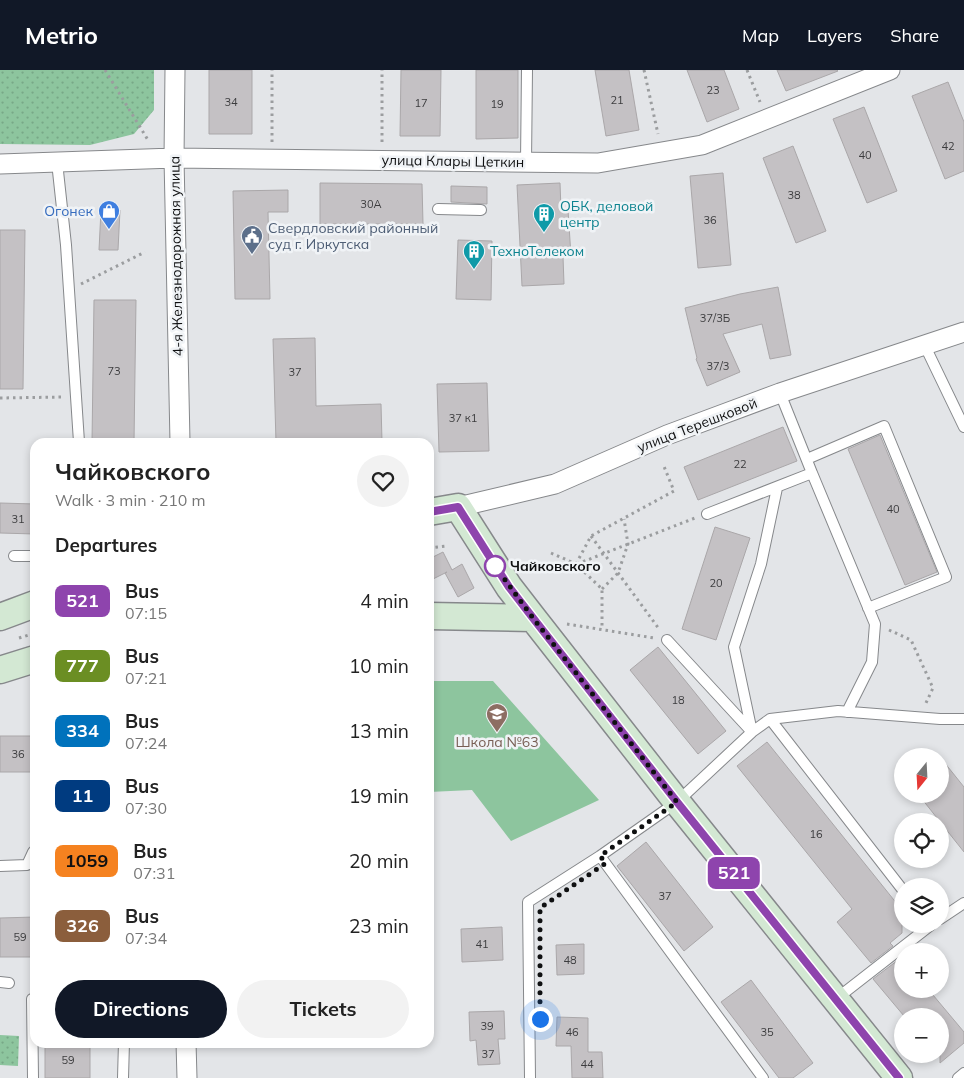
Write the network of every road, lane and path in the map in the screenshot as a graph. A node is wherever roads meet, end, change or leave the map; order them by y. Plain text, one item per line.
1 (106, 70) edge
2 (175, 70) edge
3 (272, 70) edge
4 (382, 70) edge
5 (527, 70) edge
6 (644, 70) edge
7 (747, 70) edge
8 (885, 71) edge
9 (760, 102) dead end
10 (149, 141) dead end
11 (272, 142) dead end
12 (382, 143) dead end
13 (661, 152) junction
14 (174, 158) junction
15 (57, 162) junction
16 (526, 162) junction
17 (0, 164) edge
18 (438, 209) dead end
19 (481, 210) dead end
20 (145, 252) dead end
21 (70, 290) junction
22 (964, 332) edge
23 (924, 344) junction
24 (780, 393) junction
25 (77, 397) junction
26 (0, 398) edge
27 (964, 427) edge
28 (79, 438) edge
29 (180, 438) edge
30 (807, 459) junction
31 (663, 464) dead end
32 (812, 473) junction
33 (777, 488) junction
34 (458, 507) junction
35 (434, 511) edge
36 (707, 514) joint
37 (624, 518) junction
38 (591, 536) junction
39 (628, 544) junction
40 (447, 546) dead end
41 (434, 547) edge
42 (551, 553) dead end
43 (604, 553) junction
44 (14, 556) dead end
45 (30, 556) edge
46 (576, 564) junction
47 (618, 573) junction
48 (602, 589) junction
49 (30, 606) edge
50 (868, 608) junction
51 (434, 616) edge
52 (0, 617) edge
53 (533, 618) junction
54 (875, 624) junction
55 (602, 629) junction
56 (667, 640) junction
57 (30, 661) edge
58 (0, 670) edge
59 (847, 712) junction
60 (770, 718) junction
61 (920, 718) junction
62 (964, 719) edge
63 (752, 732) junction
64 (677, 802) junction
65 (600, 856) junction
66 (30, 858) edge
67 (0, 866) edge
68 (894, 879) edge
69 (964, 903) edge
70 (949, 913) edge
71 (920, 933) edge
72 (836, 1000) junction
73 (33, 1048) edge
74 (124, 1048) edge
75 (186, 1048) edge
76 (964, 1073) edge
77 (33, 1078) edge
78 (123, 1078) edge
79 (187, 1078) edge
80 (530, 1078) edge
81 (763, 1078) edge
82 (899, 1078) edge
83 (958, 1078) edge

1 - 10 path
2 - 14 street, 4-я Железнодорожная улица
3 - 11 path
4 - 12 path
5 - 16 lane
6 - 13 path
7 - 9 path
8 - 13 street, улица Клары Цеткин
13 - 16 street, улица Клары Цеткин
14 - 15 street, улица Клары Цеткин
14 - 16 street, улица Клары Цеткин
14 - 29 street, 4-я Железнодорожная улица
15 - 17 street, улица Клары Цеткин
15 - 21 lane
18 - 19 lane
20 - 21 path
21 - 25 lane
22 - 23 street, улица Терешковой
23 - 24 street, улица Терешковой
23 - 27 lane
24 - 30 lane
24 - 34 street, улица Терешковой
25 - 26 path
25 - 28 lane
30 - 32 lane
30 - 50 lane
31 - 37 path
32 - 33 lane
32 - 50 lane
33 - 36 lane
33 - 63 lane
34 - 35 street, улица Терешковой
34 - 53 street
36 - 39 path
37 - 38 path
37 - 39 path
38 - 43 path
38 - 46 path
39 - 43 path
39 - 47 path
40 - 41 path
42 - 46 path
43 - 46 path
43 - 47 path
44 - 45 lane
46 - 48 path
47 - 48 path
47 - 56 path
48 - 55 path
49 - 52 street
50 - 54 lane
51 - 53 street
53 - 55 path
53 - 64 street
54 - 59 lane
54 - 61 path
55 - 56 path
56 - 63 lane
57 - 58 street
59 - 60 lane
59 - 61 lane
60 - 63 lane
60 - 68 lane
61 - 62 lane
63 - 64 lane
64 - 65 lane
64 - 72 street
65 - 80 lane
65 - 81 lane
66 - 67 lane
69 - 70 lane
71 - 72 lane
72 - 82 street
73 - 77 lane
74 - 78 lane
75 - 79 street
76 - 83 lane

